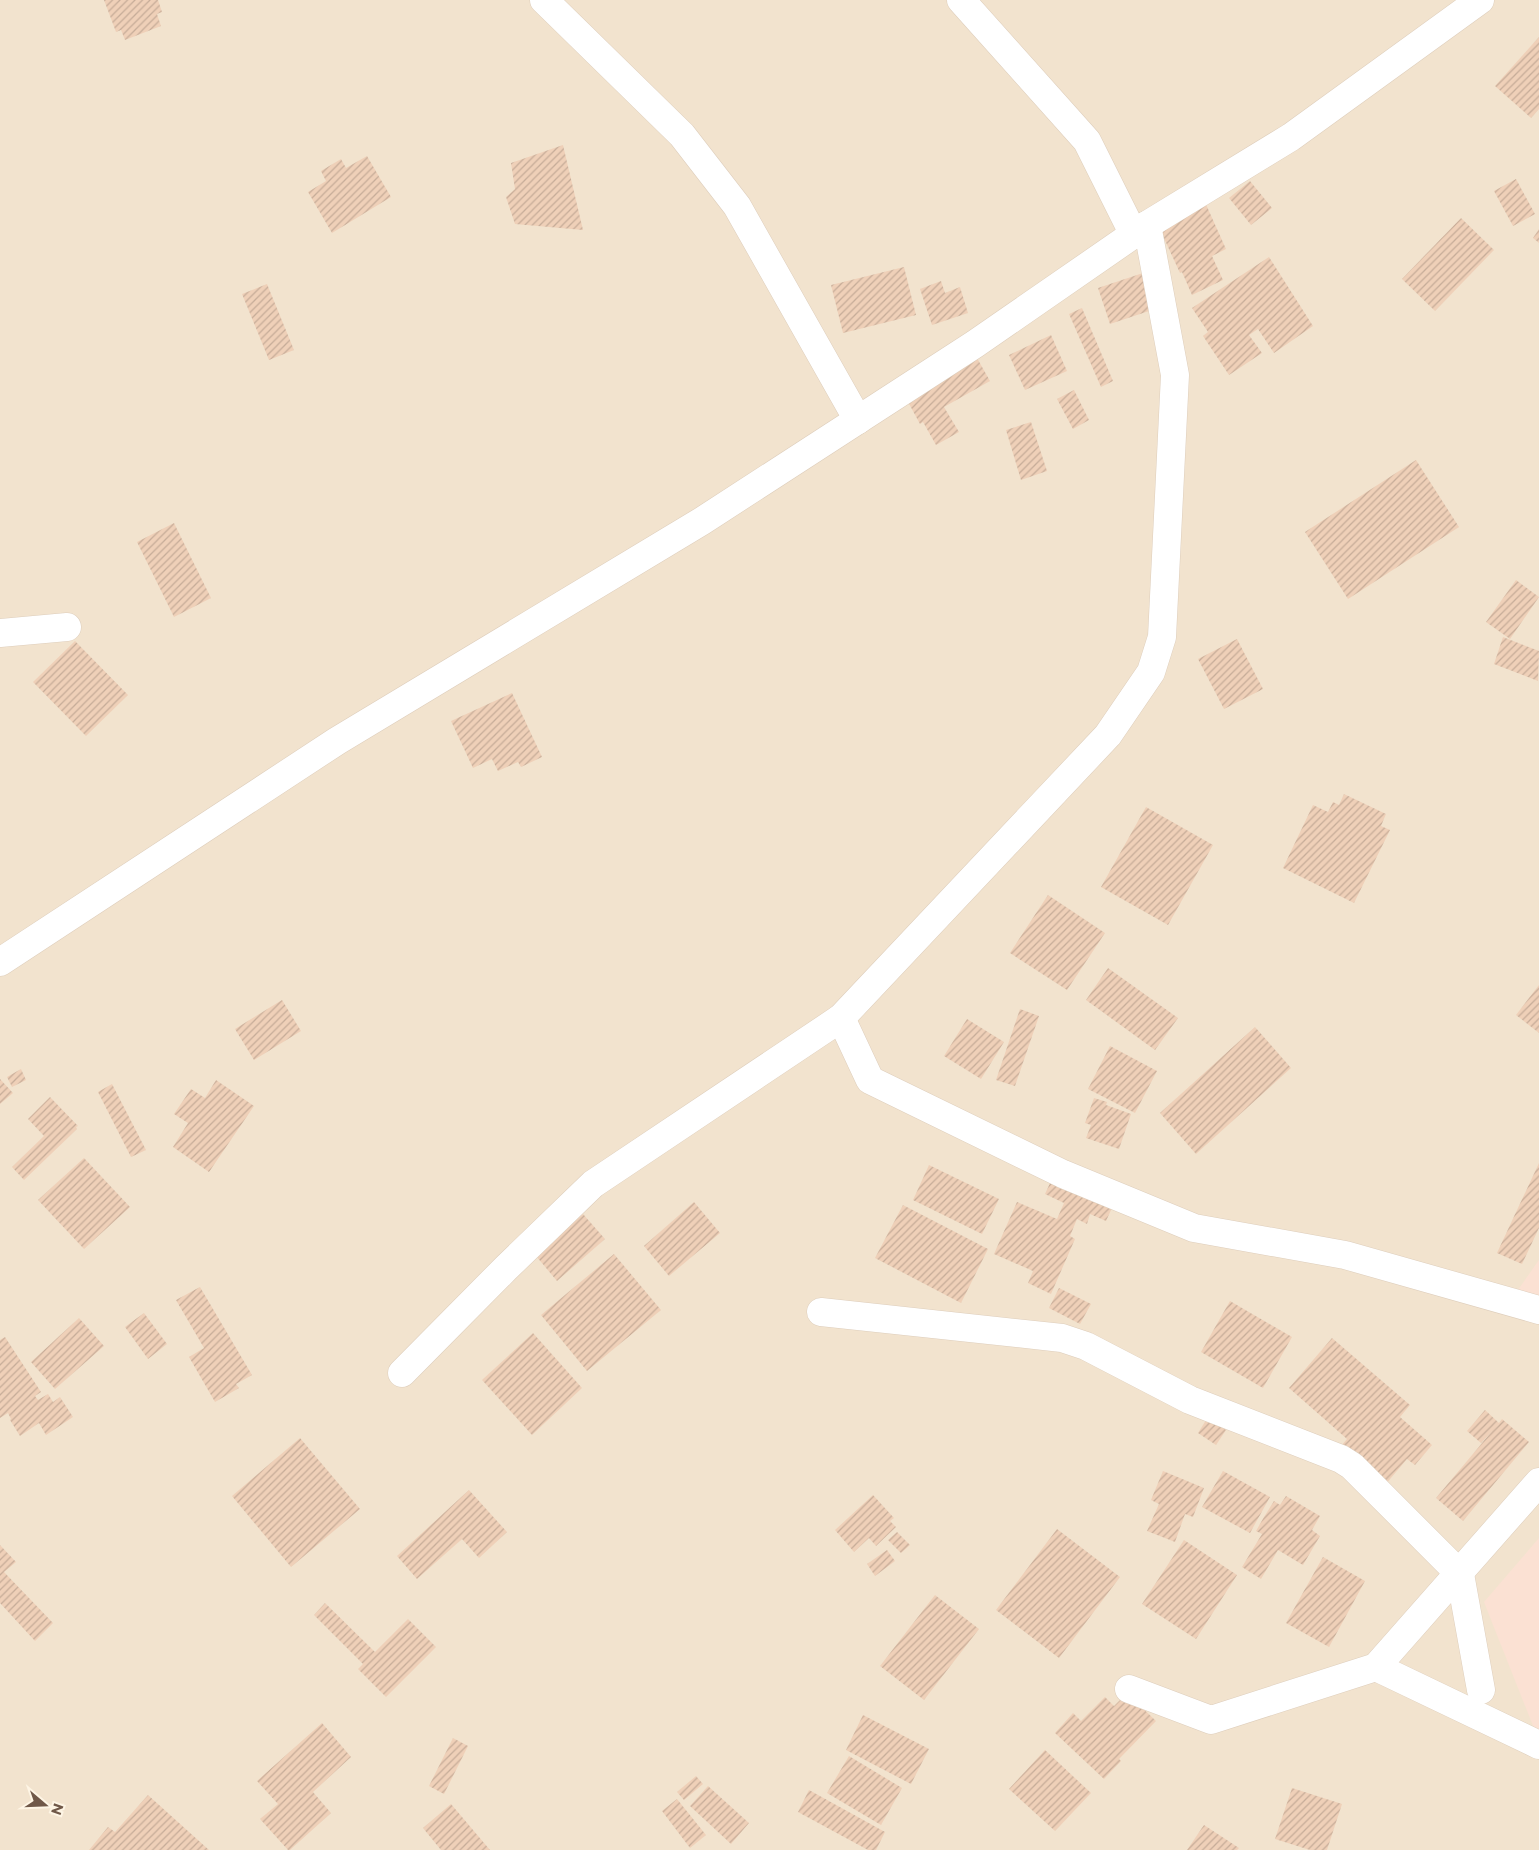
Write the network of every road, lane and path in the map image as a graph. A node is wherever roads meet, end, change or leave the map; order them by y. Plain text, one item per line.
1 (544, 0) edge
2 (961, 0) edge
3 (1480, 0) edge
4 (1140, 230) junction
5 (858, 420) junction
6 (67, 627) dead end
7 (0, 633) edge
8 (0, 962) edge
9 (841, 1018) junction
10 (1539, 1310) edge
11 (821, 1312) dead end
12 (402, 1373) dead end
13 (1539, 1482) edge
14 (1460, 1574) junction
15 (1376, 1667) junction
16 (1129, 1689) dead end
17 (1480, 1690) dead end
18 (1539, 1744) edge

1 - 5 street
2 - 4 street
3 - 4 street
4 - 5 street
4 - 9 street
5 - 8 street
6 - 7 street
9 - 10 street
9 - 12 street
11 - 14 street
13 - 14 street
14 - 15 street
14 - 17 street
15 - 16 street
15 - 18 street

